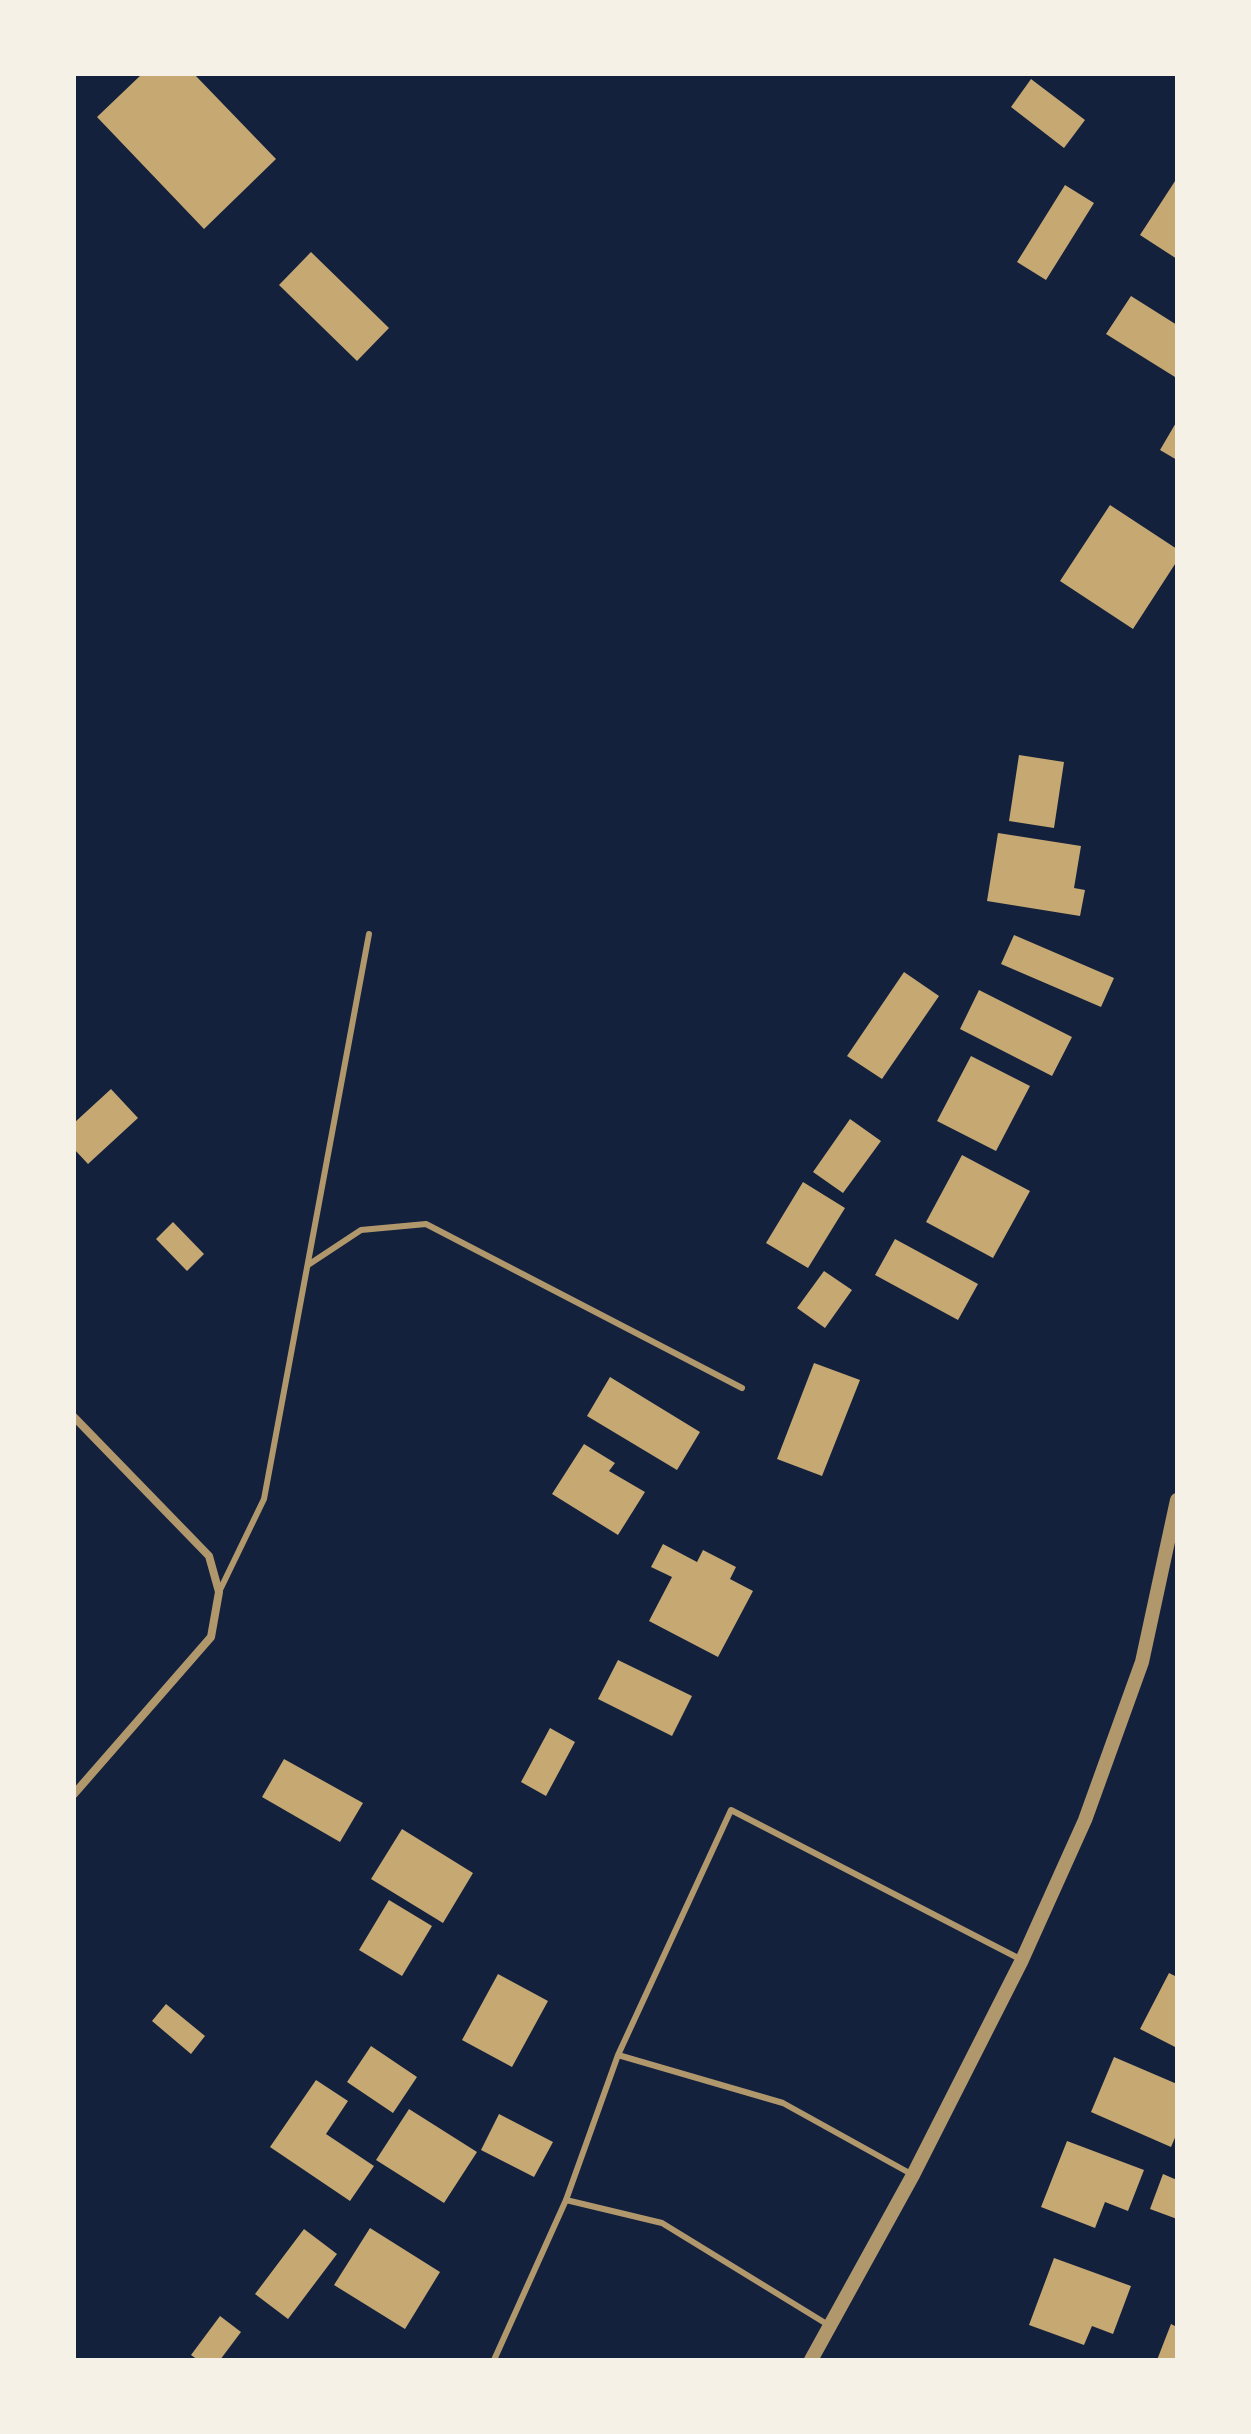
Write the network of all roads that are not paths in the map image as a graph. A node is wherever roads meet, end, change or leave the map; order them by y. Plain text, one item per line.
1 (369, 934) dead end
2 (308, 1265) junction
3 (742, 1388) dead end
4 (74, 1417) edge
5 (1177, 1500) edge
6 (219, 1592) junction
7 (74, 1794) edge
8 (1022, 1960) junction
9 (618, 2055) junction
10 (913, 2175) junction
11 (566, 2200) junction
12 (830, 2326) junction
13 (494, 2360) edge
14 (811, 2360) edge

1 - 2 lane
2 - 3 lane
2 - 6 lane
4 - 6 street
5 - 8 street
6 - 7 street
8 - 9 lane
8 - 10 street
9 - 10 lane
9 - 11 lane
10 - 12 street
11 - 12 lane
11 - 13 lane
12 - 14 street

